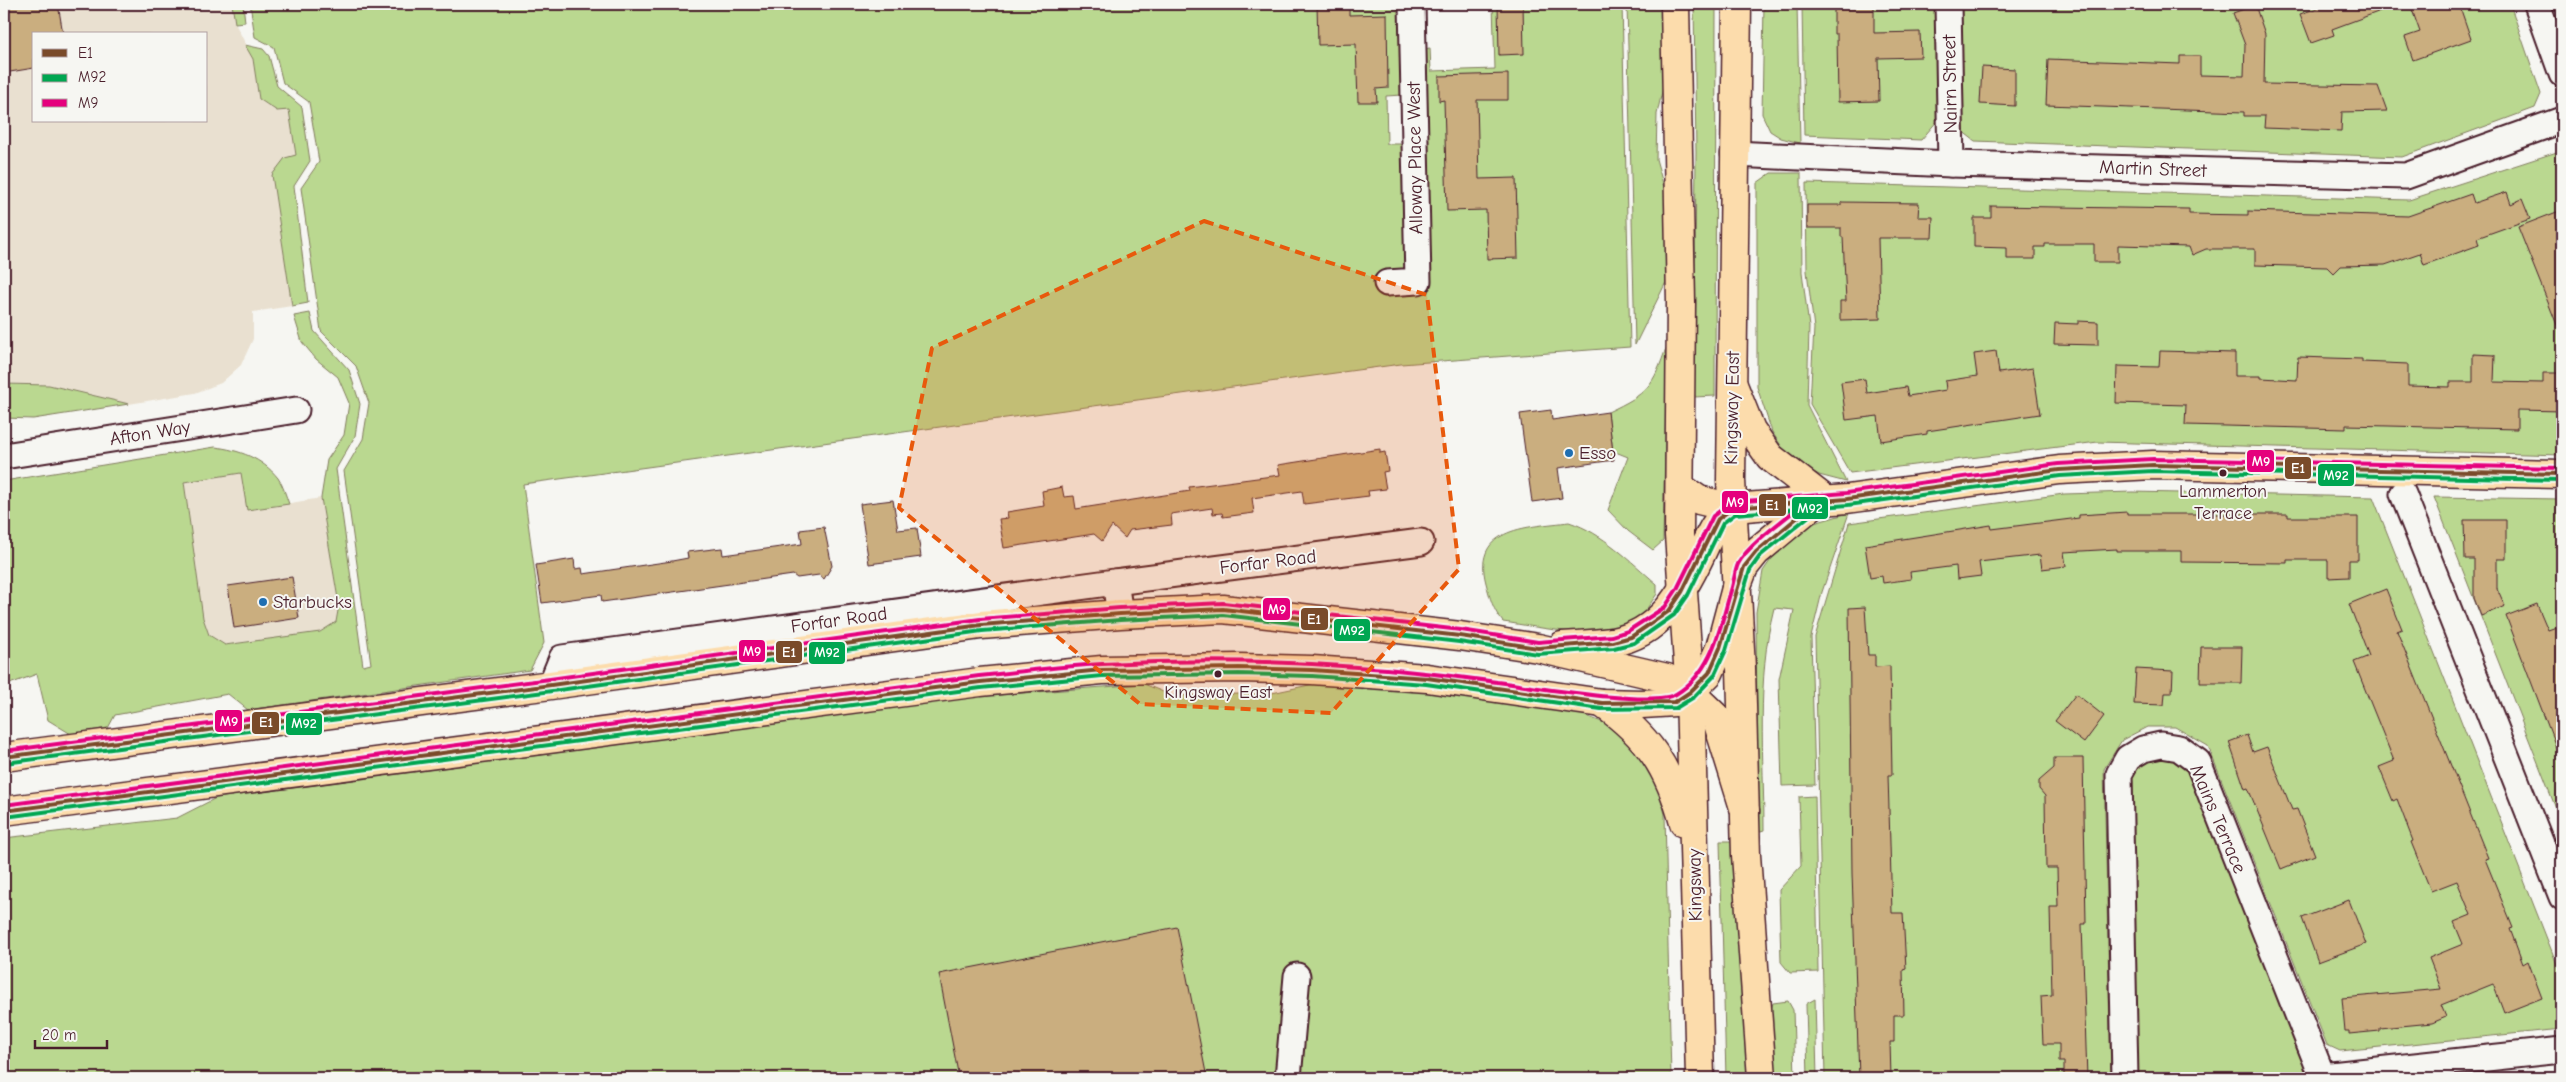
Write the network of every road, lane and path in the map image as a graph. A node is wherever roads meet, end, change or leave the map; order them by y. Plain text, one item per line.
1 (1412, 4) edge
2 (1675, 4) edge
3 (1737, 4) edge
4 (1948, 4) edge
5 (2537, 4) edge
6 (2562, 74) edge
7 (2562, 120) edge
8 (1734, 154) junction
9 (1951, 164) junction
10 (1388, 283) dead end
11 (1732, 385) junction
12 (296, 410) dead end
13 (4, 456) edge
14 (2562, 474) edge
15 (1680, 487) junction
16 (2403, 494) dead end
17 (1822, 502) junction
18 (1733, 508) junction
19 (1421, 542) dead end
20 (1115, 582) junction
21 (1736, 588) junction
22 (1682, 592) junction
23 (1120, 614) junction
24 (1538, 648) junction
25 (551, 685) junction
26 (1690, 692) junction
27 (1602, 703) junction
28 (4, 757) edge
29 (4, 811) edge
30 (1745, 811) junction
31 (1695, 860) junction
32 (2562, 897) edge
33 (1297, 976) dead end
34 (2562, 1050) edge
35 (2322, 1077) edge
36 (1288, 1078) edge
37 (1700, 1078) edge
38 (1762, 1078) edge
39 (2126, 1078) edge

1 - 10 street, Alloway Place West
2 - 15 main road
3 - 8 main road, Kingsway East
4 - 9 street, Nairn Street
5 - 6 street
7 - 9 street, Martin Street
8 - 9 street, Martin Street
8 - 11 main road, Kingsway East
11 - 17 main road
11 - 18 main road, Kingsway East
12 - 13 street, Afton Way
14 - 17 main road
15 - 18 main road
15 - 22 main road
16 - 32 street
17 - 18 main road
17 - 21 main road
18 - 21 main road, Kingsway East
18 - 22 main road
19 - 20 street, Forfar Road
20 - 23 street
20 - 25 street, Forfar Road
21 - 26 main road
21 - 30 main road, Kingsway East
22 - 24 main road
22 - 26 main road
23 - 24 main road, Forfar Road
23 - 25 main road, Forfar Road
24 - 26 main road, Forfar Road
25 - 28 main road, Forfar Road
26 - 27 main road
26 - 30 main road, Forfar Road
26 - 31 main road, Kingsway
27 - 29 main road
27 - 31 main road
30 - 38 main road
31 - 37 main road, Kingsway
33 - 36 street
34 - 35 street
35 - 39 street, Mains Terrace

